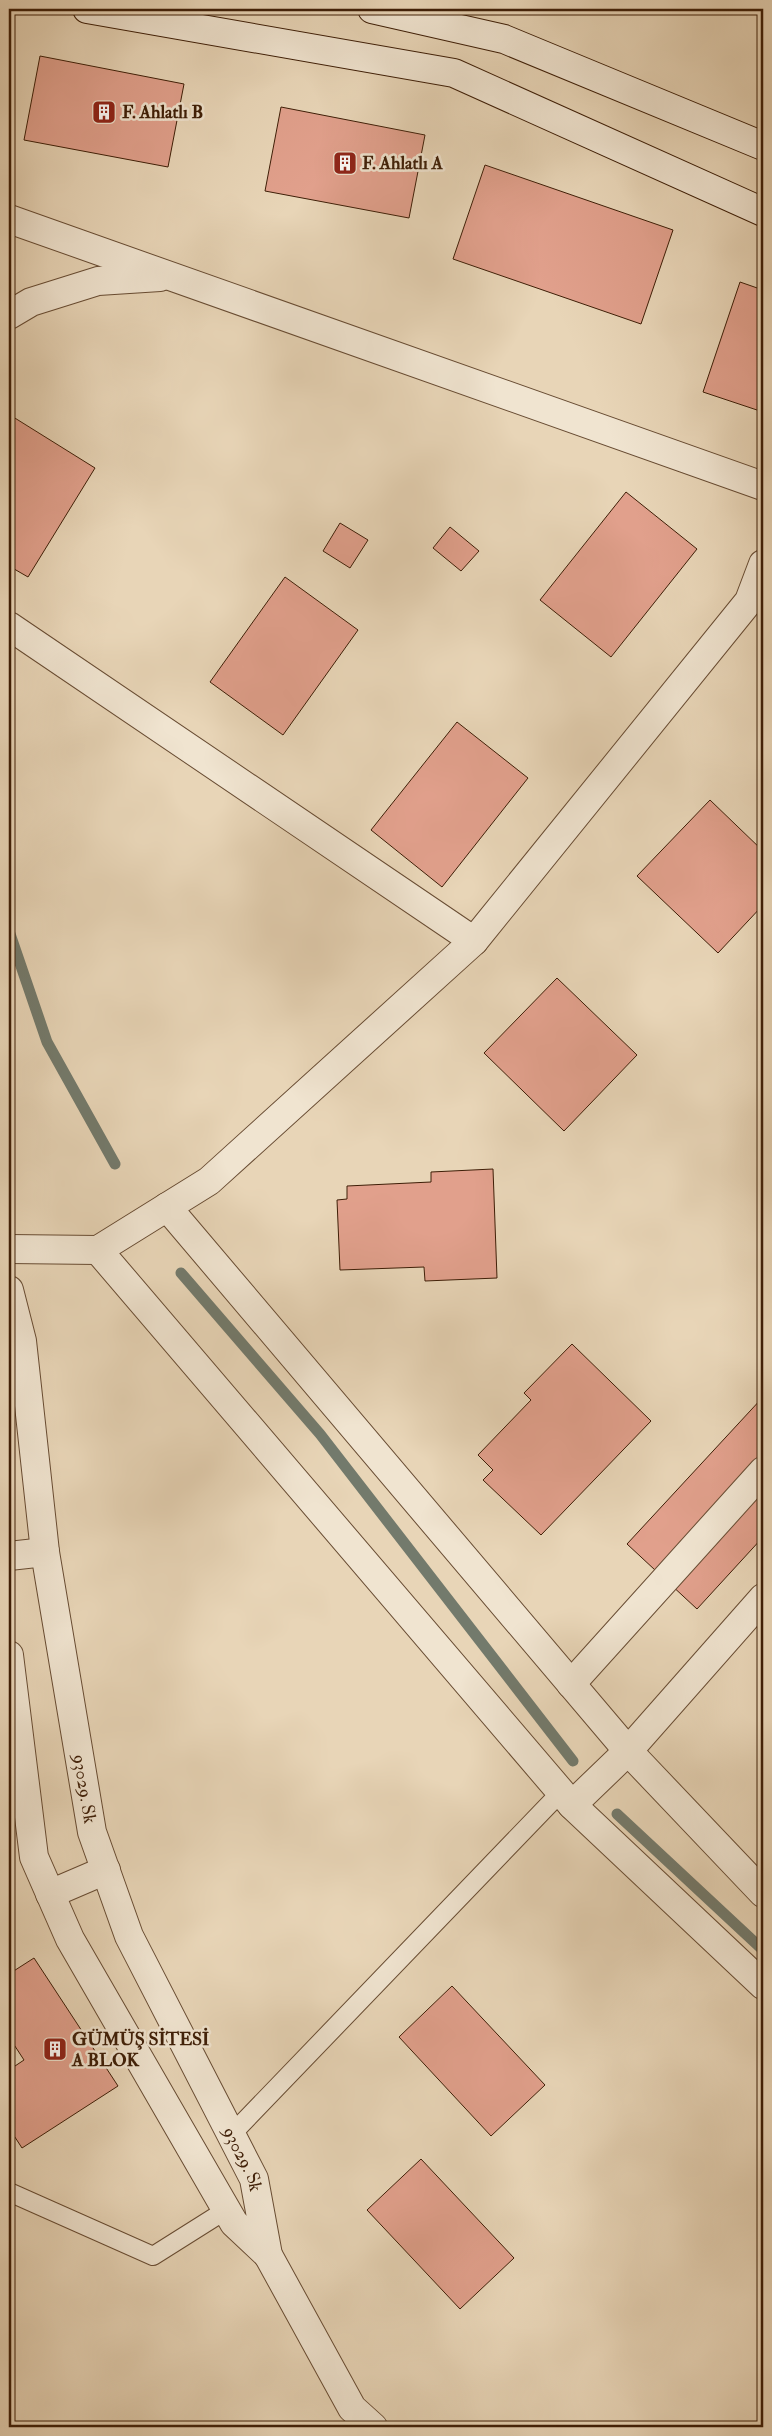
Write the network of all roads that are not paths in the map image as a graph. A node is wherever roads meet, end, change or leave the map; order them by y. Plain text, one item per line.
1 (87, 9) edge
2 (372, 9) edge
3 (763, 146) edge
4 (763, 212) edge
5 (9, 219) edge
6 (172, 276) junction
7 (9, 315) edge
8 (763, 486) edge
9 (763, 564) edge
10 (9, 626) edge
11 (474, 942) junction
12 (167, 1207) junction
13 (9, 1250) edge
14 (98, 1250) junction
15 (9, 1290) edge
16 (763, 1471) edge
17 (45, 1552) junction
18 (9, 1556) edge
19 (763, 1598) edge
20 (9, 1655) edge
21 (571, 1684) junction
22 (628, 1751) junction
23 (566, 1799) junction
24 (106, 1870) junction
25 (763, 1893) edge
26 (50, 1894) junction
27 (763, 1984) edge
28 (231, 2135) junction
29 (9, 2192) edge
30 (226, 2210) junction
31 (268, 2255) junction
32 (373, 2427) edge

1 - 4 street
2 - 3 street
5 - 6 street
6 - 7 street
6 - 8 street
9 - 11 street
10 - 11 street
11 - 12 street
12 - 14 street
12 - 21 street
13 - 14 street
14 - 23 street
15 - 17 street, 93029. Sk
16 - 21 street
17 - 18 street
17 - 24 street, 93029. Sk
19 - 22 street
20 - 26 street, 93029. Sk
21 - 22 street
22 - 23 street
22 - 25 street
23 - 27 street
23 - 28 lane
24 - 26 street
24 - 28 street, 93029. Sk
26 - 30 street, 93029. Sk
28 - 31 street, 93029. Sk
29 - 30 lane
30 - 31 street, 93029. Sk
31 - 32 street, 93029. Sk

